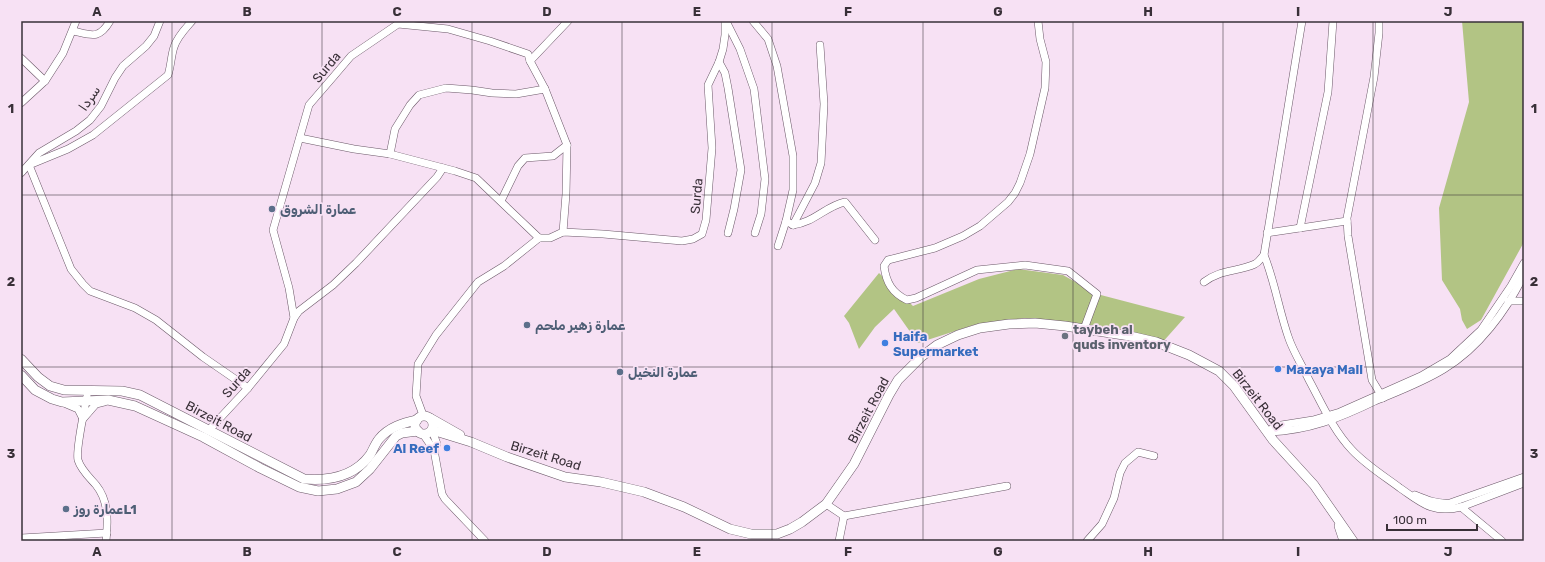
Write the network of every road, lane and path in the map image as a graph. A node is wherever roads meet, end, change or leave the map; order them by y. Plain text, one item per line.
1 (76, 21) edge
2 (110, 21) edge
3 (160, 21) edge
4 (192, 21) edge
5 (448, 21) edge
6 (568, 21) edge
7 (725, 21) edge
8 (753, 21) edge
9 (1038, 21) edge
10 (1302, 21) edge
11 (1333, 21) edge
12 (1378, 21) edge
13 (448, 29) junction
14 (73, 31) junction
15 (820, 45) dead end
16 (21, 58) edge
17 (530, 61) junction
18 (719, 62) junction
19 (45, 82) junction
20 (545, 88) junction
21 (21, 103) edge
22 (300, 138) junction
23 (567, 145) junction
24 (390, 154) junction
25 (29, 165) junction
26 (443, 168) junction
27 (21, 173) edge
28 (500, 201) junction
29 (786, 221) junction
30 (1347, 221) junction
31 (793, 225) junction
32 (1300, 228) junction
33 (563, 232) junction
34 (728, 233) dead end
35 (755, 233) dead end
36 (1268, 233) junction
37 (540, 238) junction
38 (875, 240) dead end
39 (778, 246) dead end
40 (1264, 255) junction
41 (1524, 263) edge
42 (1524, 275) edge
43 (1204, 282) dead end
44 (1508, 301) junction
45 (1524, 301) edge
46 (294, 318) junction
47 (1084, 329) junction
48 (21, 359) edge
49 (21, 375) edge
50 (248, 388) junction
51 (88, 390) junction
52 (1382, 396) junction
53 (108, 400) junction
54 (86, 401) junction
55 (62, 402) junction
56 (423, 418) junction
57 (1330, 418) junction
58 (83, 419) junction
59 (424, 431) junction
60 (1268, 432) junction
61 (206, 434) junction
62 (451, 436) junction
63 (471, 442) junction
64 (436, 447) junction
65 (1154, 456) dead end
66 (1524, 477) edge
67 (1524, 483) edge
68 (1007, 486) dead end
69 (1403, 490) junction
70 (826, 504) junction
71 (1461, 507) junction
72 (1334, 514) junction
73 (844, 516) junction
74 (107, 533) junction
75 (21, 538) edge
76 (106, 541) edge
77 (485, 541) edge
78 (839, 541) edge
79 (1087, 541) edge
80 (1344, 541) edge
81 (1353, 541) edge
82 (1502, 541) edge

1 - 14 street
2 - 14 street
3 - 25 street, سردا
4 - 25 street
5 - 13 street
6 - 17 street
7 - 18 street, Surda
7 - 35 street
8 - 29 street
9 - 47 street
10 - 36 street
11 - 32 street
12 - 30 street
13 - 17 street, Surda
13 - 22 street, Surda
14 - 19 street
15 - 31 street
16 - 19 street
17 - 20 street, Surda
18 - 33 street, Surda
18 - 34 street
19 - 21 street
20 - 23 street, Surda
20 - 24 street
22 - 24 street
22 - 46 street, Surda
23 - 28 street
23 - 33 street, Surda
24 - 26 street
25 - 27 street, سردا
25 - 50 street
26 - 28 street
26 - 46 street
28 - 37 street
29 - 31 street
29 - 39 street
30 - 32 street
30 - 52 street
31 - 38 street
32 - 36 street
33 - 37 street, Surda
36 - 40 street
37 - 56 street, Surda
40 - 43 street
40 - 57 street
41 - 52 street
42 - 44 street
44 - 45 street
44 - 52 street
46 - 50 street, Surda
47 - 60 main road, Birzeit Road
47 - 70 main road, Birzeit Road
48 - 51 main road, Birzeit Road
49 - 55 main road, Birzeit Road
50 - 61 street, Surda
51 - 54 street
51 - 61 main road, Birzeit Road
52 - 57 street
53 - 54 main road, Birzeit Road
53 - 58 street
53 - 61 main road, Birzeit Road
54 - 55 main road, Birzeit Road
54 - 58 street
55 - 58 street
56 - 59 main road
56 - 59 main road
56 - 61 main road, Birzeit Road
56 - 63 main road
57 - 60 street
57 - 69 street
58 - 74 street
59 - 61 main road, Birzeit Road
59 - 62 main road
59 - 64 street
60 - 72 main road, Birzeit Road
62 - 63 main road
62 - 64 street
63 - 70 main road, Birzeit Road
64 - 77 street
65 - 79 street
66 - 69 street
67 - 71 street
68 - 73 street
69 - 71 street
70 - 73 street
71 - 82 street
72 - 80 main road
72 - 81 main road, Birzeit Road
73 - 78 street
74 - 75 street
74 - 76 street

